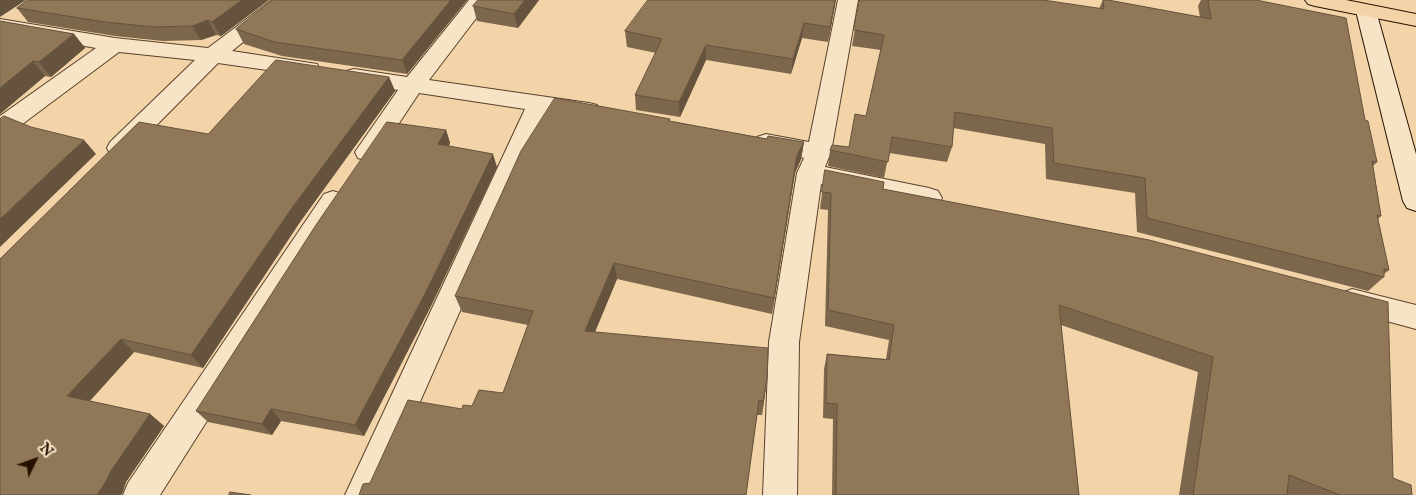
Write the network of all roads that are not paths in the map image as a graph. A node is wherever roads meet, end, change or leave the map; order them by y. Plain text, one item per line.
1 (285, 0) edge
2 (480, 0) edge
3 (848, 0) edge
4 (1315, 0) edge
5 (28, 10) edge
6 (1366, 11) junction
7 (1416, 20) edge
8 (2, 25) edge
9 (115, 45) junction
10 (213, 54) junction
11 (413, 85) junction
12 (540, 103) junction
13 (608, 115) edge
14 (0, 128) edge
15 (742, 138) edge
16 (815, 163) junction
17 (103, 165) edge
18 (1416, 201) edge
19 (954, 204) edge
20 (1329, 295) edge
21 (1416, 317) edge
22 (140, 495) edge
23 (362, 495) edge
24 (780, 495) edge

1 - 10 street
2 - 11 street
3 - 16 street
4 - 6 main road
5 - 8 street
6 - 7 main road
6 - 18 street
8 - 9 street
9 - 10 street
9 - 14 street
10 - 11 street
10 - 17 street
11 - 12 street
11 - 22 street
12 - 13 street
12 - 23 street
15 - 16 street
16 - 19 street
16 - 24 street
20 - 21 street

